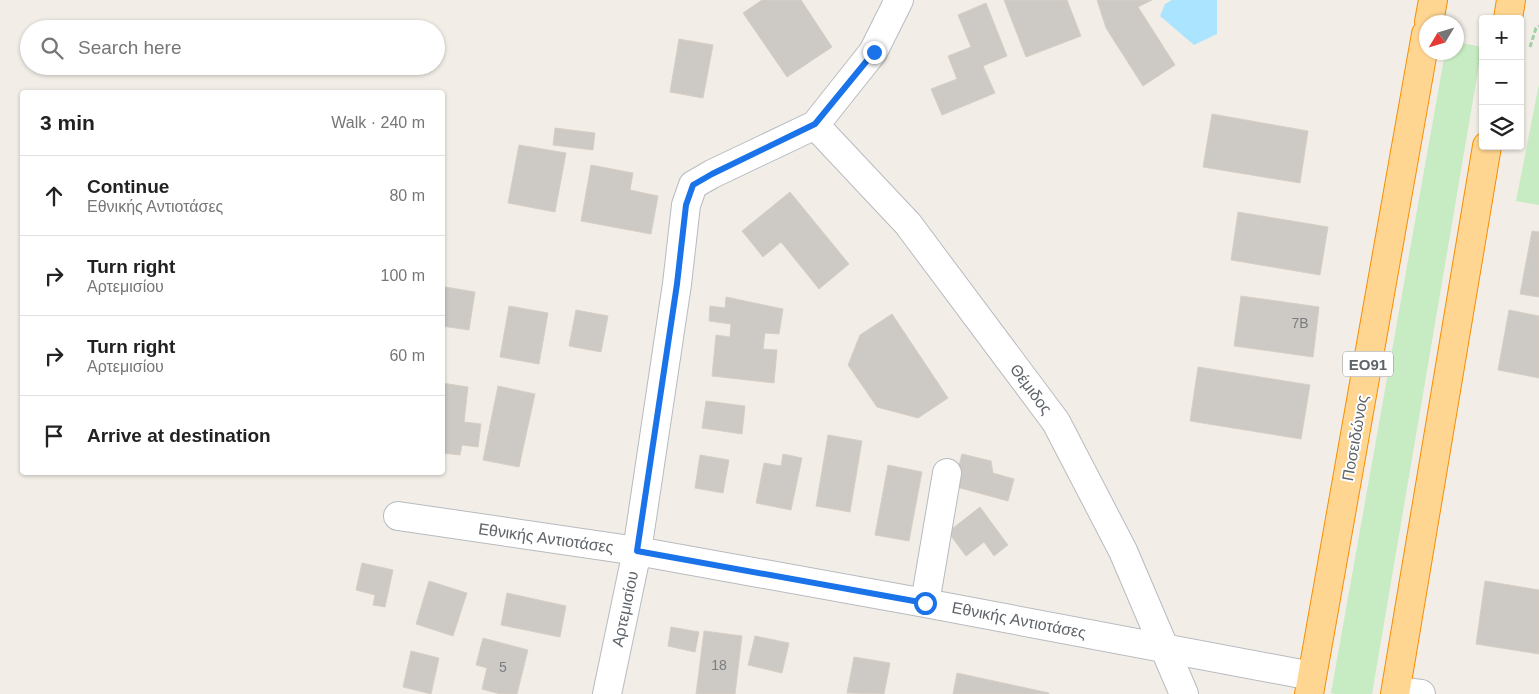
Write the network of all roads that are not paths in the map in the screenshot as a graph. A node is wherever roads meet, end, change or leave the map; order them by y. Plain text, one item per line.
1 (899, 0) edge
2 (1433, 0) edge
3 (1511, 0) edge
4 (1430, 15) edge
5 (1509, 15) edge
6 (1421, 60) edge
7 (815, 124) junction
8 (1486, 150) edge
9 (947, 473) dead end
10 (398, 516) dead end
11 (637, 551) junction
12 (925, 603) junction
13 (1164, 647) junction
14 (1311, 685) edge
15 (1404, 693) edge
16 (607, 694) edge
17 (1184, 694) edge

1 - 7 street, Αρτεμισίου
2 - 4 highway
3 - 5 highway
6 - 14 highway, Ποσειδώνος / ΕΟ91
7 - 11 street, Αρτεμισίου
7 - 13 street, Θέμιδος
8 - 15 highway
9 - 12 street
10 - 11 street, Εθνικής Αντιοτάσες
11 - 12 street, Εθνικής Αντιοτάσες
11 - 16 street, Αρτεμισίου
12 - 13 street, Εθνικής Αντιοτάσες
13 - 14 street, Εθνικής Αντιοτάσες
13 - 17 street, Θέμιδος

